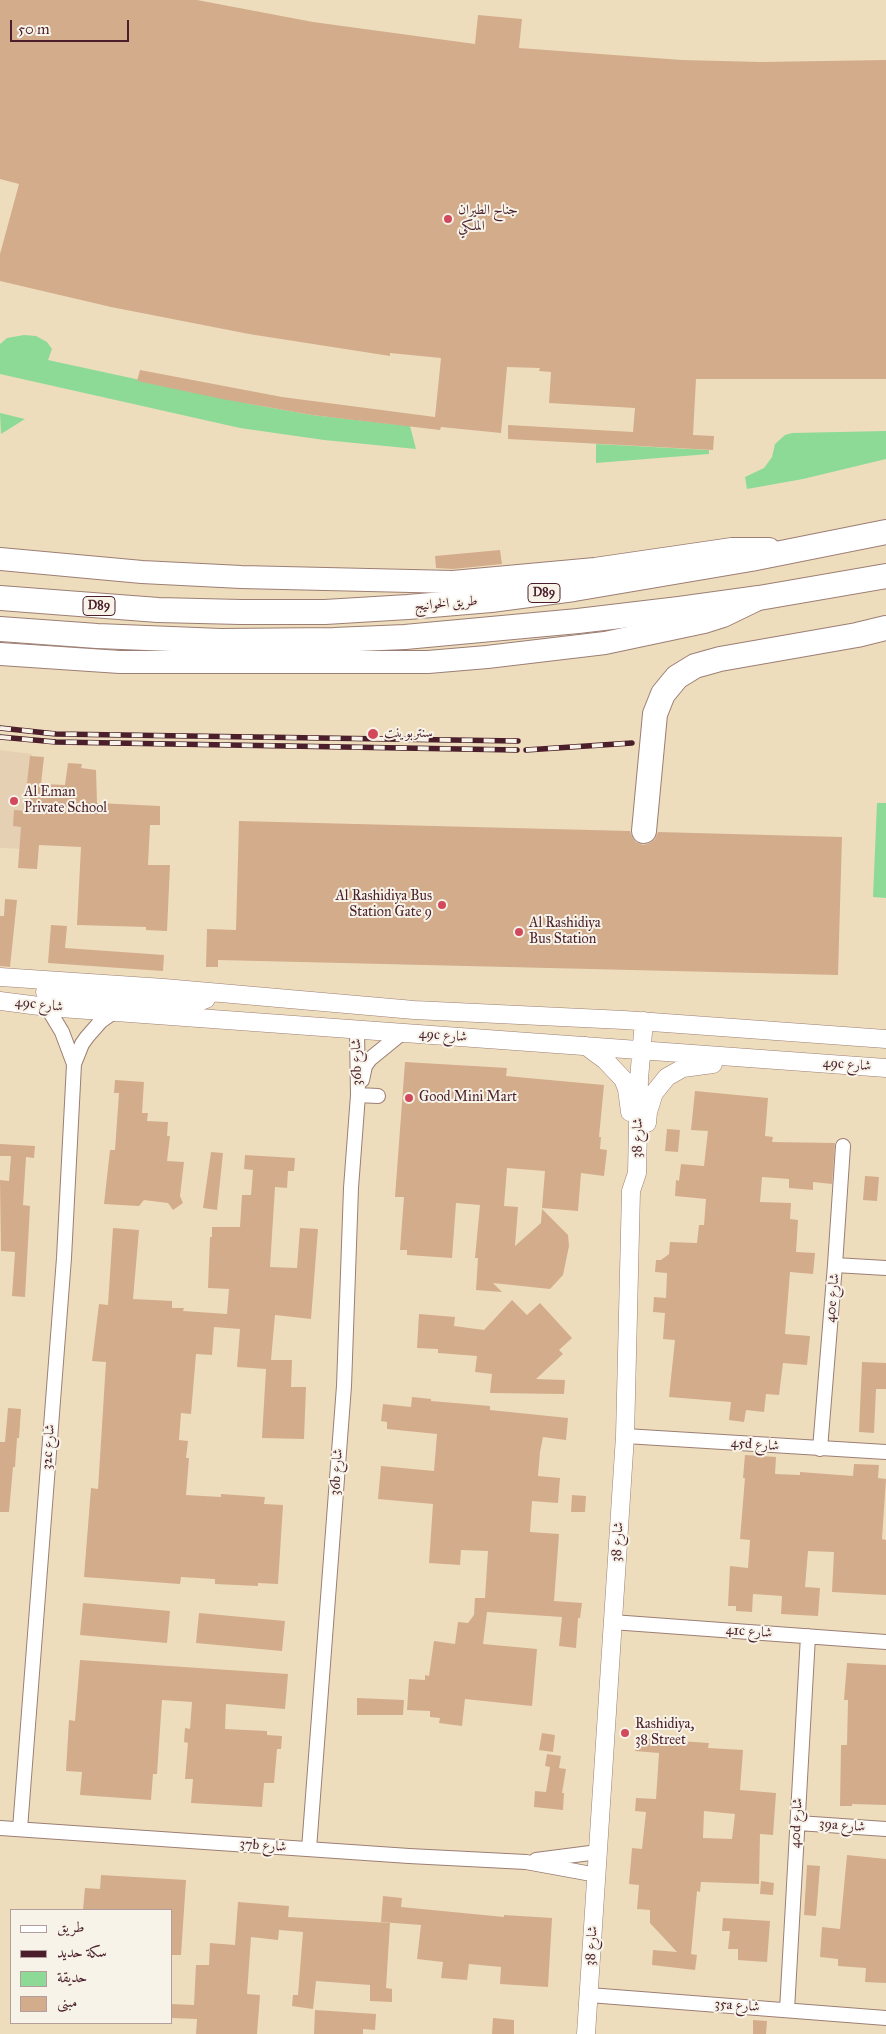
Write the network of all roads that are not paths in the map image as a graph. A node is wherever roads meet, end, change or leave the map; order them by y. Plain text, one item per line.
1 (886, 532) edge
2 (789, 552) junction
3 (0, 559) edge
4 (886, 576) edge
5 (0, 598) edge
6 (759, 598) junction
7 (886, 628) edge
8 (0, 629) edge
9 (0, 654) edge
10 (644, 832) dead end
11 (0, 977) edge
12 (0, 989) edge
13 (214, 993) junction
14 (0, 1001) edge
15 (47, 1007) junction
16 (414, 1010) junction
17 (114, 1012) junction
18 (644, 1021) junction
19 (357, 1029) junction
20 (402, 1032) junction
21 (886, 1039) edge
22 (585, 1046) junction
23 (642, 1050) junction
24 (735, 1057) junction
25 (74, 1064) junction
26 (886, 1068) edge
27 (358, 1095) junction
28 (378, 1096) dead end
29 (842, 1146) dead end
30 (631, 1191) junction
31 (835, 1265) junction
32 (886, 1268) edge
33 (625, 1436) junction
34 (820, 1449) junction
35 (886, 1452) edge
36 (612, 1622) junction
37 (808, 1636) junction
38 (886, 1642) edge
39 (798, 1823) junction
40 (0, 1828) edge
41 (20, 1829) junction
42 (886, 1829) edge
43 (309, 1849) junction
44 (598, 1852) junction
45 (526, 1862) junction
46 (596, 1875) junction
47 (588, 1995) junction
48 (787, 2010) junction
49 (886, 2018) edge
50 (586, 2034) edge

1 - 2 highway, طريق الخوانيج / D89
2 - 3 main road
2 - 5 highway, طريق الخوانيج / D89
4 - 6 highway, D89
6 - 8 highway, D89
6 - 9 main road
7 - 10 highway
11 - 13 street, 49c شارع
12 - 13 street
13 - 16 street, 49c شارع
14 - 15 street, 49c شارع
15 - 17 street, 49c شارع
15 - 25 street, 32c شارع
16 - 18 street, 49c شارع
16 - 19 street
17 - 19 street, 49c شارع
17 - 25 street, 32c شارع
18 - 21 street, 49c شارع
18 - 23 street, شارع 38
19 - 20 street, 49c شارع
19 - 27 street, 36b شارع
20 - 22 street, 49c شارع
20 - 27 street, 36b شارع
22 - 23 street, 49c شارع
22 - 30 street
23 - 24 street, 49c شارع
23 - 30 street, شارع 38
24 - 26 street, 49c شارع
24 - 30 street
25 - 41 street, 32c شارع
27 - 28 street
27 - 43 street, 36b شارع
29 - 31 street, 40e شارع
30 - 33 street, شارع 38
31 - 32 street
31 - 34 street, 40e شارع
33 - 34 street, 45d شارع
33 - 36 street, شارع 38
34 - 35 street, 45d شارع
36 - 37 street, 41c شارع
36 - 44 street, شارع 38
37 - 38 street, 41c شارع
37 - 39 street, 40d شارع
39 - 42 street, 39a شارع
39 - 48 street, 40d شارع
40 - 41 street, 37b شارع
41 - 43 street, 37b شارع
43 - 45 street, 37b شارع
44 - 45 street, 37b شارع
44 - 46 street, شارع 38
45 - 46 street, 37b شارع
46 - 47 street, شارع 38
47 - 48 street, 35a شارع
47 - 50 street, شارع 38
48 - 49 street, 35a شارع

